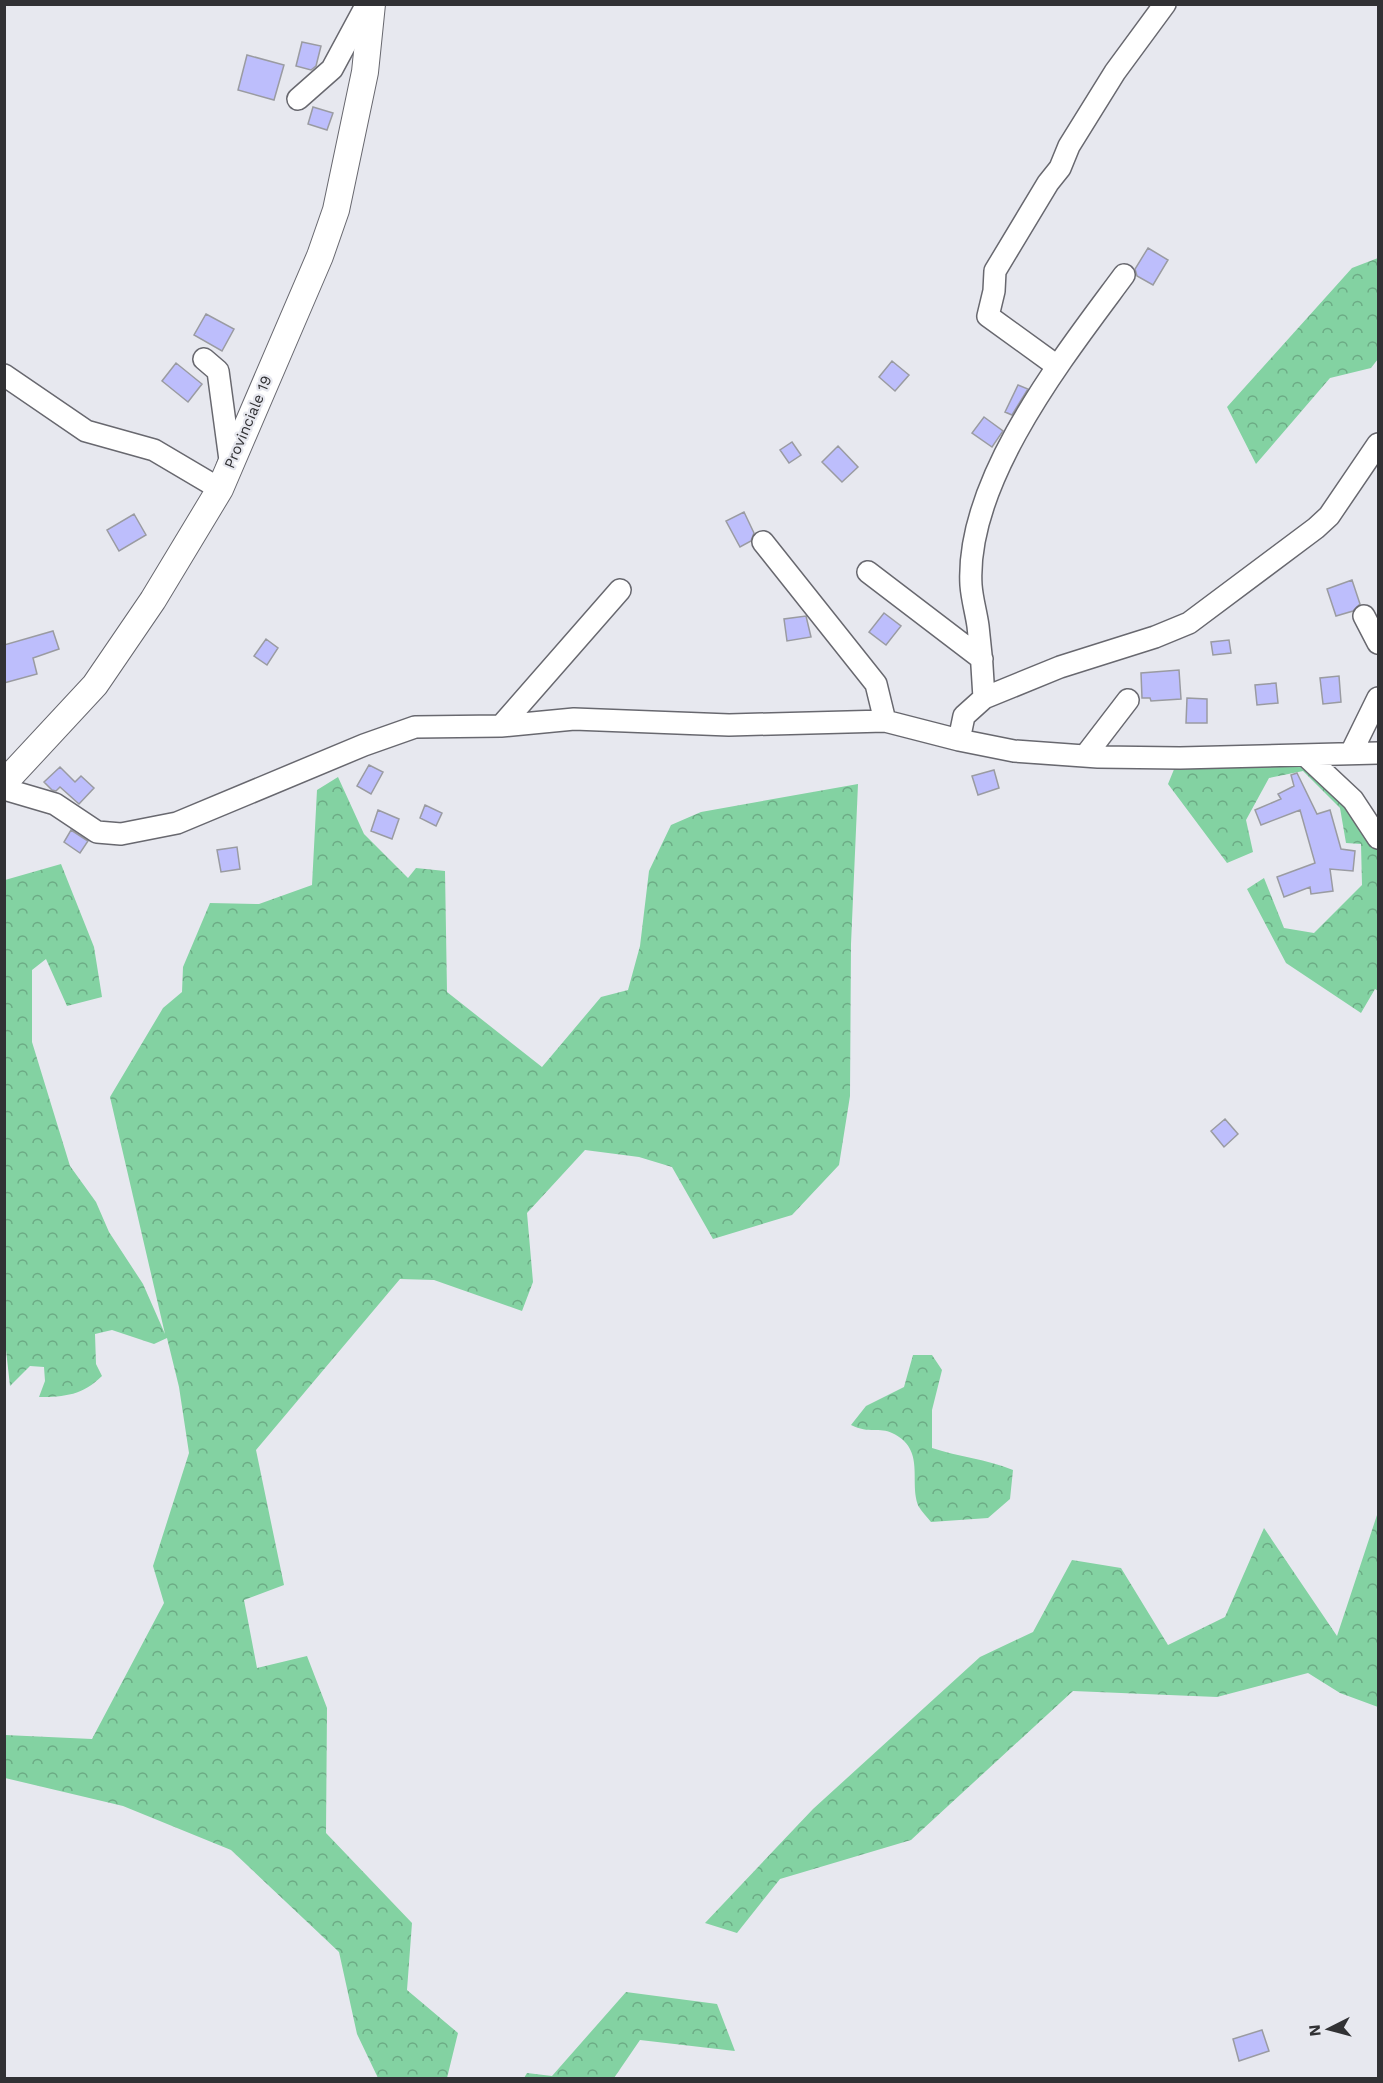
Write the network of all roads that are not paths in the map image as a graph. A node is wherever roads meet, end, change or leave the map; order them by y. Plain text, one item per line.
1 (367, 4) edge
2 (372, 4) edge
3 (1165, 4) edge
4 (298, 99) dead end
5 (1124, 275) dead end
6 (204, 359) dead end
7 (1057, 366) junction
8 (4, 375) edge
9 (1378, 444) edge
10 (220, 489) junction
11 (764, 542) dead end
12 (868, 572) dead end
13 (620, 590) dead end
14 (1365, 616) dead end
15 (1378, 642) edge
16 (982, 658) junction
17 (984, 698) junction
18 (1378, 698) edge
19 (1128, 700) dead end
20 (885, 721) junction
21 (501, 726) junction
22 (959, 740) junction
23 (1351, 753) junction
24 (1378, 753) edge
25 (1305, 755) junction
26 (1085, 756) junction
27 (4, 783) edge
28 (4, 789) edge
29 (1378, 838) edge

1 - 4 street
2 - 10 main road, Provinciale 19
3 - 7 street
5 - 7 street
6 - 10 street
7 - 16 street
8 - 10 street
9 - 17 street
10 - 27 main road, Provinciale 19
11 - 20 street
12 - 16 street
13 - 21 street
14 - 15 street
16 - 17 street
17 - 22 street
18 - 23 street
19 - 26 street
20 - 21 street
20 - 22 street
21 - 28 street
22 - 26 street
23 - 24 street
23 - 25 street
25 - 26 street
25 - 29 street

